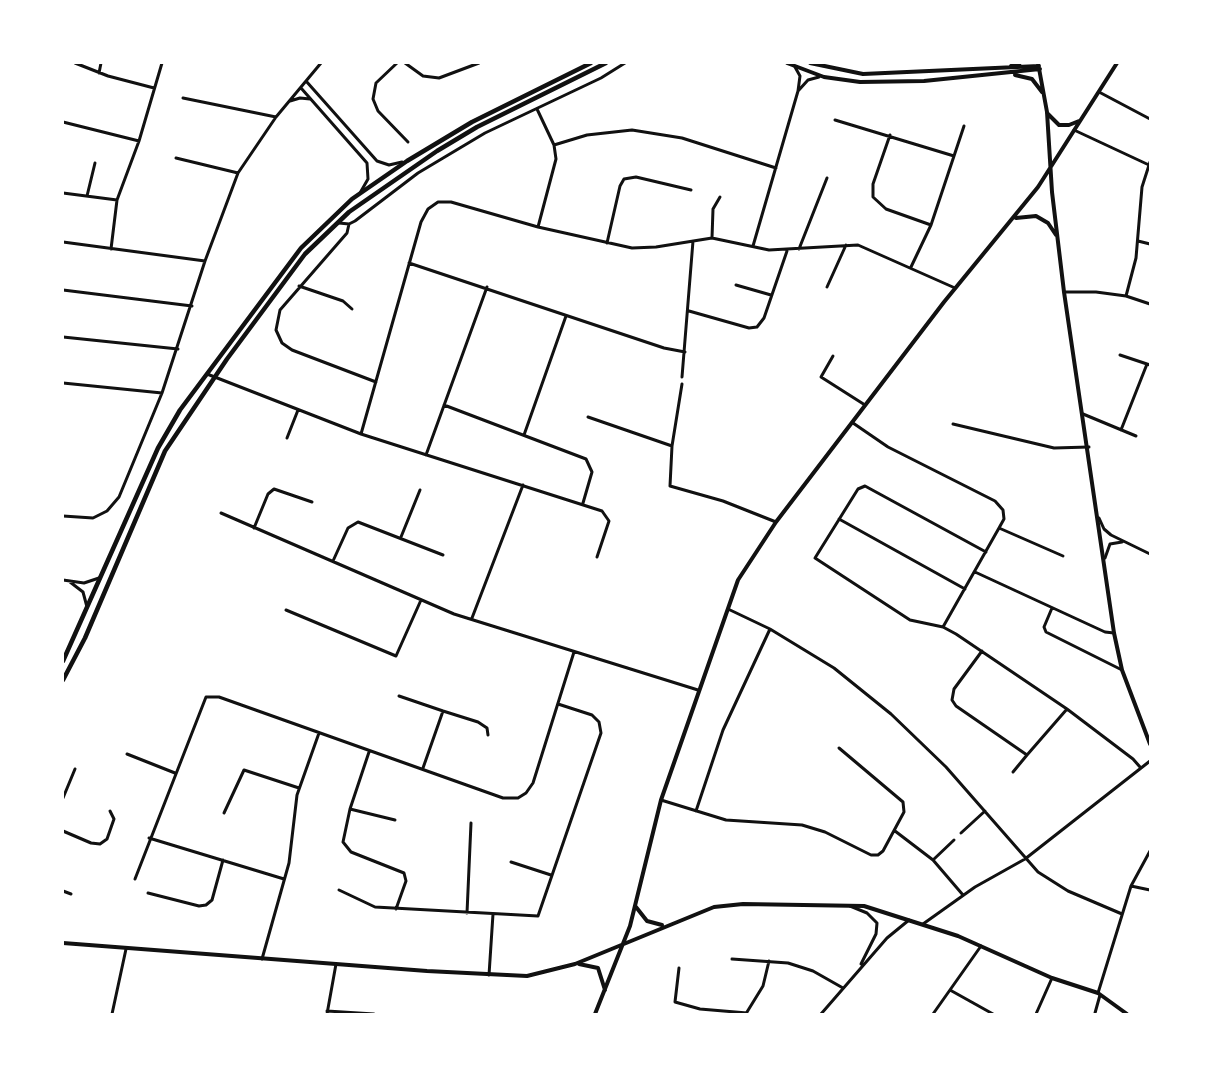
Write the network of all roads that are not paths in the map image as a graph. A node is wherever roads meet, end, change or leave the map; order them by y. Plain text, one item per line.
1 (75, 63) edge
2 (101, 63) edge
3 (162, 63) edge
4 (321, 63) edge
5 (397, 63) edge
6 (405, 63) edge
7 (478, 63) edge
8 (591, 63) edge
9 (606, 63) edge
10 (625, 63) edge
11 (787, 63) edge
12 (810, 63) edge
13 (1020, 63) edge
14 (1117, 63) edge
15 (1039, 66) edge
16 (795, 67) junction
17 (1005, 68) junction
18 (99, 73) junction
19 (1009, 74) junction
20 (824, 77) junction
21 (306, 81) junction
22 (154, 87) junction
23 (301, 87) junction
24 (798, 91) junction
25 (1100, 92) junction
26 (1044, 95) junction
27 (183, 98) dead end
28 (312, 100) junction
29 (289, 102) junction
30 (537, 109) junction
31 (1047, 113) junction
32 (276, 117) junction
33 (1150, 119) edge
34 (835, 120) dead end
35 (1081, 120) junction
36 (63, 122) edge
37 (964, 126) dead end
38 (1074, 130) junction
39 (890, 135) junction
40 (139, 141) junction
41 (408, 142) dead end
42 (554, 145) junction
43 (954, 156) junction
44 (176, 158) dead end
45 (407, 161) junction
46 (95, 163) dead end
47 (1149, 163) edge
48 (776, 168) junction
49 (1051, 168) junction
50 (238, 173) junction
51 (1145, 177) junction
52 (827, 178) dead end
53 (1150, 178) edge
54 (691, 190) dead end
55 (63, 193) edge
56 (359, 194) junction
57 (87, 196) junction
58 (720, 197) dead end
59 (117, 200) junction
60 (1014, 219) junction
61 (336, 223) junction
62 (350, 224) junction
63 (931, 225) junction
64 (538, 228) junction
65 (1057, 236) junction
66 (712, 238) junction
67 (693, 241) junction
68 (1138, 241) junction
69 (63, 242) edge
70 (607, 243) junction
71 (1150, 244) edge
72 (846, 245) junction
73 (753, 246) junction
74 (111, 249) junction
75 (799, 249) junction
76 (787, 251) junction
77 (205, 261) junction
78 (409, 262) junction
79 (911, 267) junction
80 (736, 285) dead end
81 (299, 286) junction
82 (487, 287) junction
83 (827, 287) dead end
84 (955, 288) junction
85 (63, 290) edge
86 (1064, 292) junction
87 (771, 295) junction
88 (1126, 296) junction
89 (1150, 304) edge
90 (192, 306) junction
91 (351, 309) dead end
92 (689, 311) junction
93 (566, 316) junction
94 (63, 337) edge
95 (178, 349) junction
96 (685, 352) junction
97 (1120, 355) dead end
98 (833, 356) dead end
99 (1148, 365) edge
100 (206, 374) junction
101 (682, 377) dead end
102 (214, 378) junction
103 (376, 382) junction
104 (63, 383) edge
105 (682, 384) dead end
106 (162, 393) junction
107 (444, 405) junction
108 (867, 405) junction
109 (298, 410) junction
110 (1083, 414) junction
111 (588, 417) dead end
112 (853, 423) junction
113 (953, 424) dead end
114 (1121, 430) junction
115 (361, 434) junction
116 (524, 436) junction
117 (1136, 436) dead end
118 (287, 438) dead end
119 (672, 446) junction
120 (1089, 447) junction
121 (426, 455) junction
122 (523, 484) junction
123 (420, 490) dead end
124 (312, 502) dead end
125 (583, 503) junction
126 (221, 513) dead end
127 (63, 516) edge
128 (1099, 518) junction
129 (839, 519) junction
130 (776, 522) junction
131 (254, 528) junction
132 (999, 528) junction
133 (401, 537) junction
134 (1124, 542) junction
135 (986, 552) junction
136 (1150, 554) edge
137 (443, 555) dead end
138 (1063, 556) dead end
139 (597, 557) dead end
140 (1105, 558) junction
141 (333, 561) junction
142 (975, 572) junction
143 (101, 576) junction
144 (63, 580) edge
145 (68, 581) junction
146 (965, 589) junction
147 (421, 600) junction
148 (1052, 608) junction
149 (87, 609) junction
150 (726, 609) junction
151 (286, 610) dead end
152 (472, 618) junction
153 (943, 627) junction
154 (770, 630) junction
155 (1114, 633) junction
156 (982, 651) junction
157 (574, 652) junction
158 (63, 661) edge
159 (1122, 670) junction
160 (63, 680) edge
161 (698, 690) junction
162 (399, 696) dead end
163 (558, 704) junction
164 (1067, 709) junction
165 (443, 711) junction
166 (319, 733) junction
167 (488, 735) dead end
168 (1150, 744) edge
169 (839, 748) dead end
170 (369, 752) junction
171 (127, 754) dead end
172 (1027, 755) junction
173 (1150, 761) edge
174 (1140, 767) junction
175 (423, 768) junction
176 (75, 769) dead end
177 (1013, 772) dead end
178 (175, 773) junction
179 (299, 788) junction
180 (63, 798) edge
181 (661, 800) junction
182 (350, 809) junction
183 (110, 811) dead end
184 (696, 811) junction
185 (985, 811) junction
186 (224, 813) dead end
187 (395, 820) dead end
188 (471, 824) dead end
189 (63, 831) edge
190 (895, 831) junction
191 (961, 833) dead end
192 (149, 838) junction
193 (954, 840) dead end
194 (1150, 851) edge
195 (1025, 859) junction
196 (223, 860) junction
197 (933, 860) junction
198 (511, 862) dead end
199 (551, 875) junction
200 (135, 879) dead end
201 (284, 879) junction
202 (1131, 886) junction
203 (339, 890) dead end
204 (1150, 890) edge
205 (63, 891) edge
206 (148, 893) dead end
207 (71, 894) dead end
208 (963, 894) junction
209 (636, 906) junction
210 (848, 906) junction
211 (396, 909) junction
212 (467, 913) junction
213 (493, 914) junction
214 (1122, 914) junction
215 (911, 919) junction
216 (923, 924) junction
217 (665, 925) junction
218 (63, 943) edge
219 (624, 944) junction
220 (981, 946) junction
221 (126, 949) junction
222 (262, 959) junction
223 (732, 959) dead end
224 (769, 961) junction
225 (336, 964) junction
226 (575, 964) junction
227 (679, 968) dead end
228 (857, 970) junction
229 (489, 975) junction
230 (1052, 978) junction
231 (843, 988) junction
232 (950, 990) junction
233 (605, 991) junction
234 (1099, 994) junction
235 (327, 1012) edge
236 (1095, 1013) edge
237 (112, 1014) edge
238 (374, 1014) edge
239 (595, 1014) edge
240 (747, 1014) edge
241 (821, 1014) edge
242 (933, 1014) edge
243 (993, 1014) edge
244 (1036, 1014) edge
245 (1127, 1014) edge

1 - 18 street
2 - 18 street
3 - 22 street
4 - 21 street
5 - 41 street
6 - 7 street
8 - 45 main road
9 - 61 main road
10 - 30 street
11 - 16 main road
12 - 17 main road
13 - 17 main road
14 - 25 main road
15 - 17 main road
15 - 19 main road
15 - 26 main road
16 - 20 main road
16 - 24 street
18 - 22 street
19 - 20 main road
19 - 26 main road
20 - 24 street
21 - 23 street
21 - 45 street
22 - 40 street
23 - 28 street
23 - 29 street
24 - 48 street
25 - 33 street
25 - 35 main road
26 - 31 main road
27 - 32 street
28 - 29 street
28 - 56 street
29 - 32 street
30 - 42 street
30 - 62 street
31 - 35 main road
31 - 49 main road
32 - 50 street
34 - 39 street
35 - 38 main road
36 - 40 street
37 - 43 street
38 - 47 street
38 - 49 main road
39 - 43 street
39 - 63 street
40 - 59 street
42 - 48 street
42 - 64 street
43 - 63 street
44 - 50 street
45 - 56 main road
46 - 57 street
47 - 51 street
48 - 73 street
49 - 60 main road
49 - 65 main road
50 - 77 street
51 - 53 street
51 - 68 street
52 - 75 street
54 - 70 street
55 - 57 street
56 - 100 main road
57 - 59 street
58 - 66 street
59 - 74 street
60 - 65 main road
60 - 84 main road
61 - 62 street
61 - 102 main road
62 - 81 street
63 - 79 street
64 - 70 street
64 - 78 street
65 - 86 main road
66 - 67 street
66 - 73 street
67 - 70 street
67 - 92 street
68 - 71 street
68 - 88 street
69 - 74 street
72 - 75 street
72 - 79 street
72 - 83 street
73 - 76 street
74 - 77 street
75 - 76 street
76 - 87 street
77 - 90 street
78 - 82 street
78 - 103 street
79 - 84 street
80 - 87 street
81 - 91 street
81 - 103 street
82 - 93 street
82 - 107 street
84 - 108 main road
85 - 90 street
86 - 88 street
86 - 110 main road
87 - 92 street
88 - 89 street
90 - 95 street
92 - 96 street
93 - 96 street
93 - 116 street
94 - 95 street
95 - 106 street
96 - 101 street
97 - 99 street
98 - 108 street
99 - 114 street
100 - 102 street
100 - 143 main road
102 - 109 street
102 - 160 main road
103 - 115 street
104 - 106 street
105 - 119 street
106 - 127 street
107 - 116 street
107 - 121 street
108 - 112 main road
109 - 115 street
109 - 118 street
110 - 114 street
110 - 120 main road
111 - 119 street
112 - 130 main road
112 - 132 street
113 - 120 street
114 - 117 street
115 - 121 street
116 - 125 street
119 - 130 street
120 - 128 main road
121 - 122 street
122 - 125 street
122 - 152 street
123 - 133 street
124 - 131 street
125 - 139 street
126 - 131 street
128 - 134 street
128 - 140 main road
129 - 135 street
129 - 146 street
129 - 153 street
130 - 150 main road
131 - 141 street
132 - 135 street
132 - 138 street
133 - 137 street
133 - 141 street
134 - 136 street
134 - 140 street
135 - 142 street
140 - 155 main road
141 - 147 street
142 - 146 street
142 - 148 street
143 - 145 street
143 - 149 main road
144 - 145 street
145 - 149 street
146 - 153 street
147 - 151 street
147 - 152 street
148 - 155 street
148 - 159 street
149 - 158 main road
150 - 154 street
150 - 161 main road
152 - 157 street
153 - 156 street
154 - 184 street
154 - 185 street
155 - 159 main road
156 - 164 street
156 - 172 street
157 - 161 street
157 - 163 street
159 - 168 main road
161 - 181 main road
162 - 165 street
163 - 175 street
163 - 199 street
164 - 172 street
164 - 174 street
165 - 167 street
165 - 175 street
166 - 170 street
166 - 178 street
166 - 179 street
169 - 190 street
170 - 175 street
170 - 182 street
171 - 178 street
172 - 177 street
173 - 174 street
174 - 195 street
176 - 180 street
178 - 192 street
179 - 186 street
179 - 201 street
181 - 184 street
181 - 209 main road
182 - 187 street
182 - 211 street
183 - 189 street
184 - 190 street
185 - 191 street
185 - 195 street
188 - 212 street
190 - 197 street
192 - 196 street
192 - 200 street
193 - 197 street
194 - 202 street
195 - 208 street
195 - 214 street
196 - 201 street
196 - 206 street
197 - 208 street
198 - 199 street
199 - 213 street
201 - 222 street
202 - 204 street
202 - 214 street
203 - 211 street
205 - 207 street
208 - 216 street
209 - 217 main road
209 - 219 main road
210 - 215 main road
210 - 217 main road
210 - 228 street
211 - 212 street
212 - 213 street
213 - 229 street
214 - 234 street
215 - 216 main road
215 - 228 street
216 - 220 main road
217 - 219 main road
218 - 221 main road
219 - 226 main road
219 - 233 main road
220 - 230 main road
220 - 232 street
221 - 222 main road
221 - 237 street
222 - 225 main road
223 - 224 street
224 - 231 street
224 - 240 street
225 - 229 main road
225 - 235 street
226 - 229 main road
226 - 233 main road
227 - 240 street
228 - 231 street
230 - 234 main road
230 - 244 street
231 - 241 street
232 - 242 street
232 - 243 street
233 - 239 main road
234 - 236 street
234 - 245 main road
235 - 238 street

